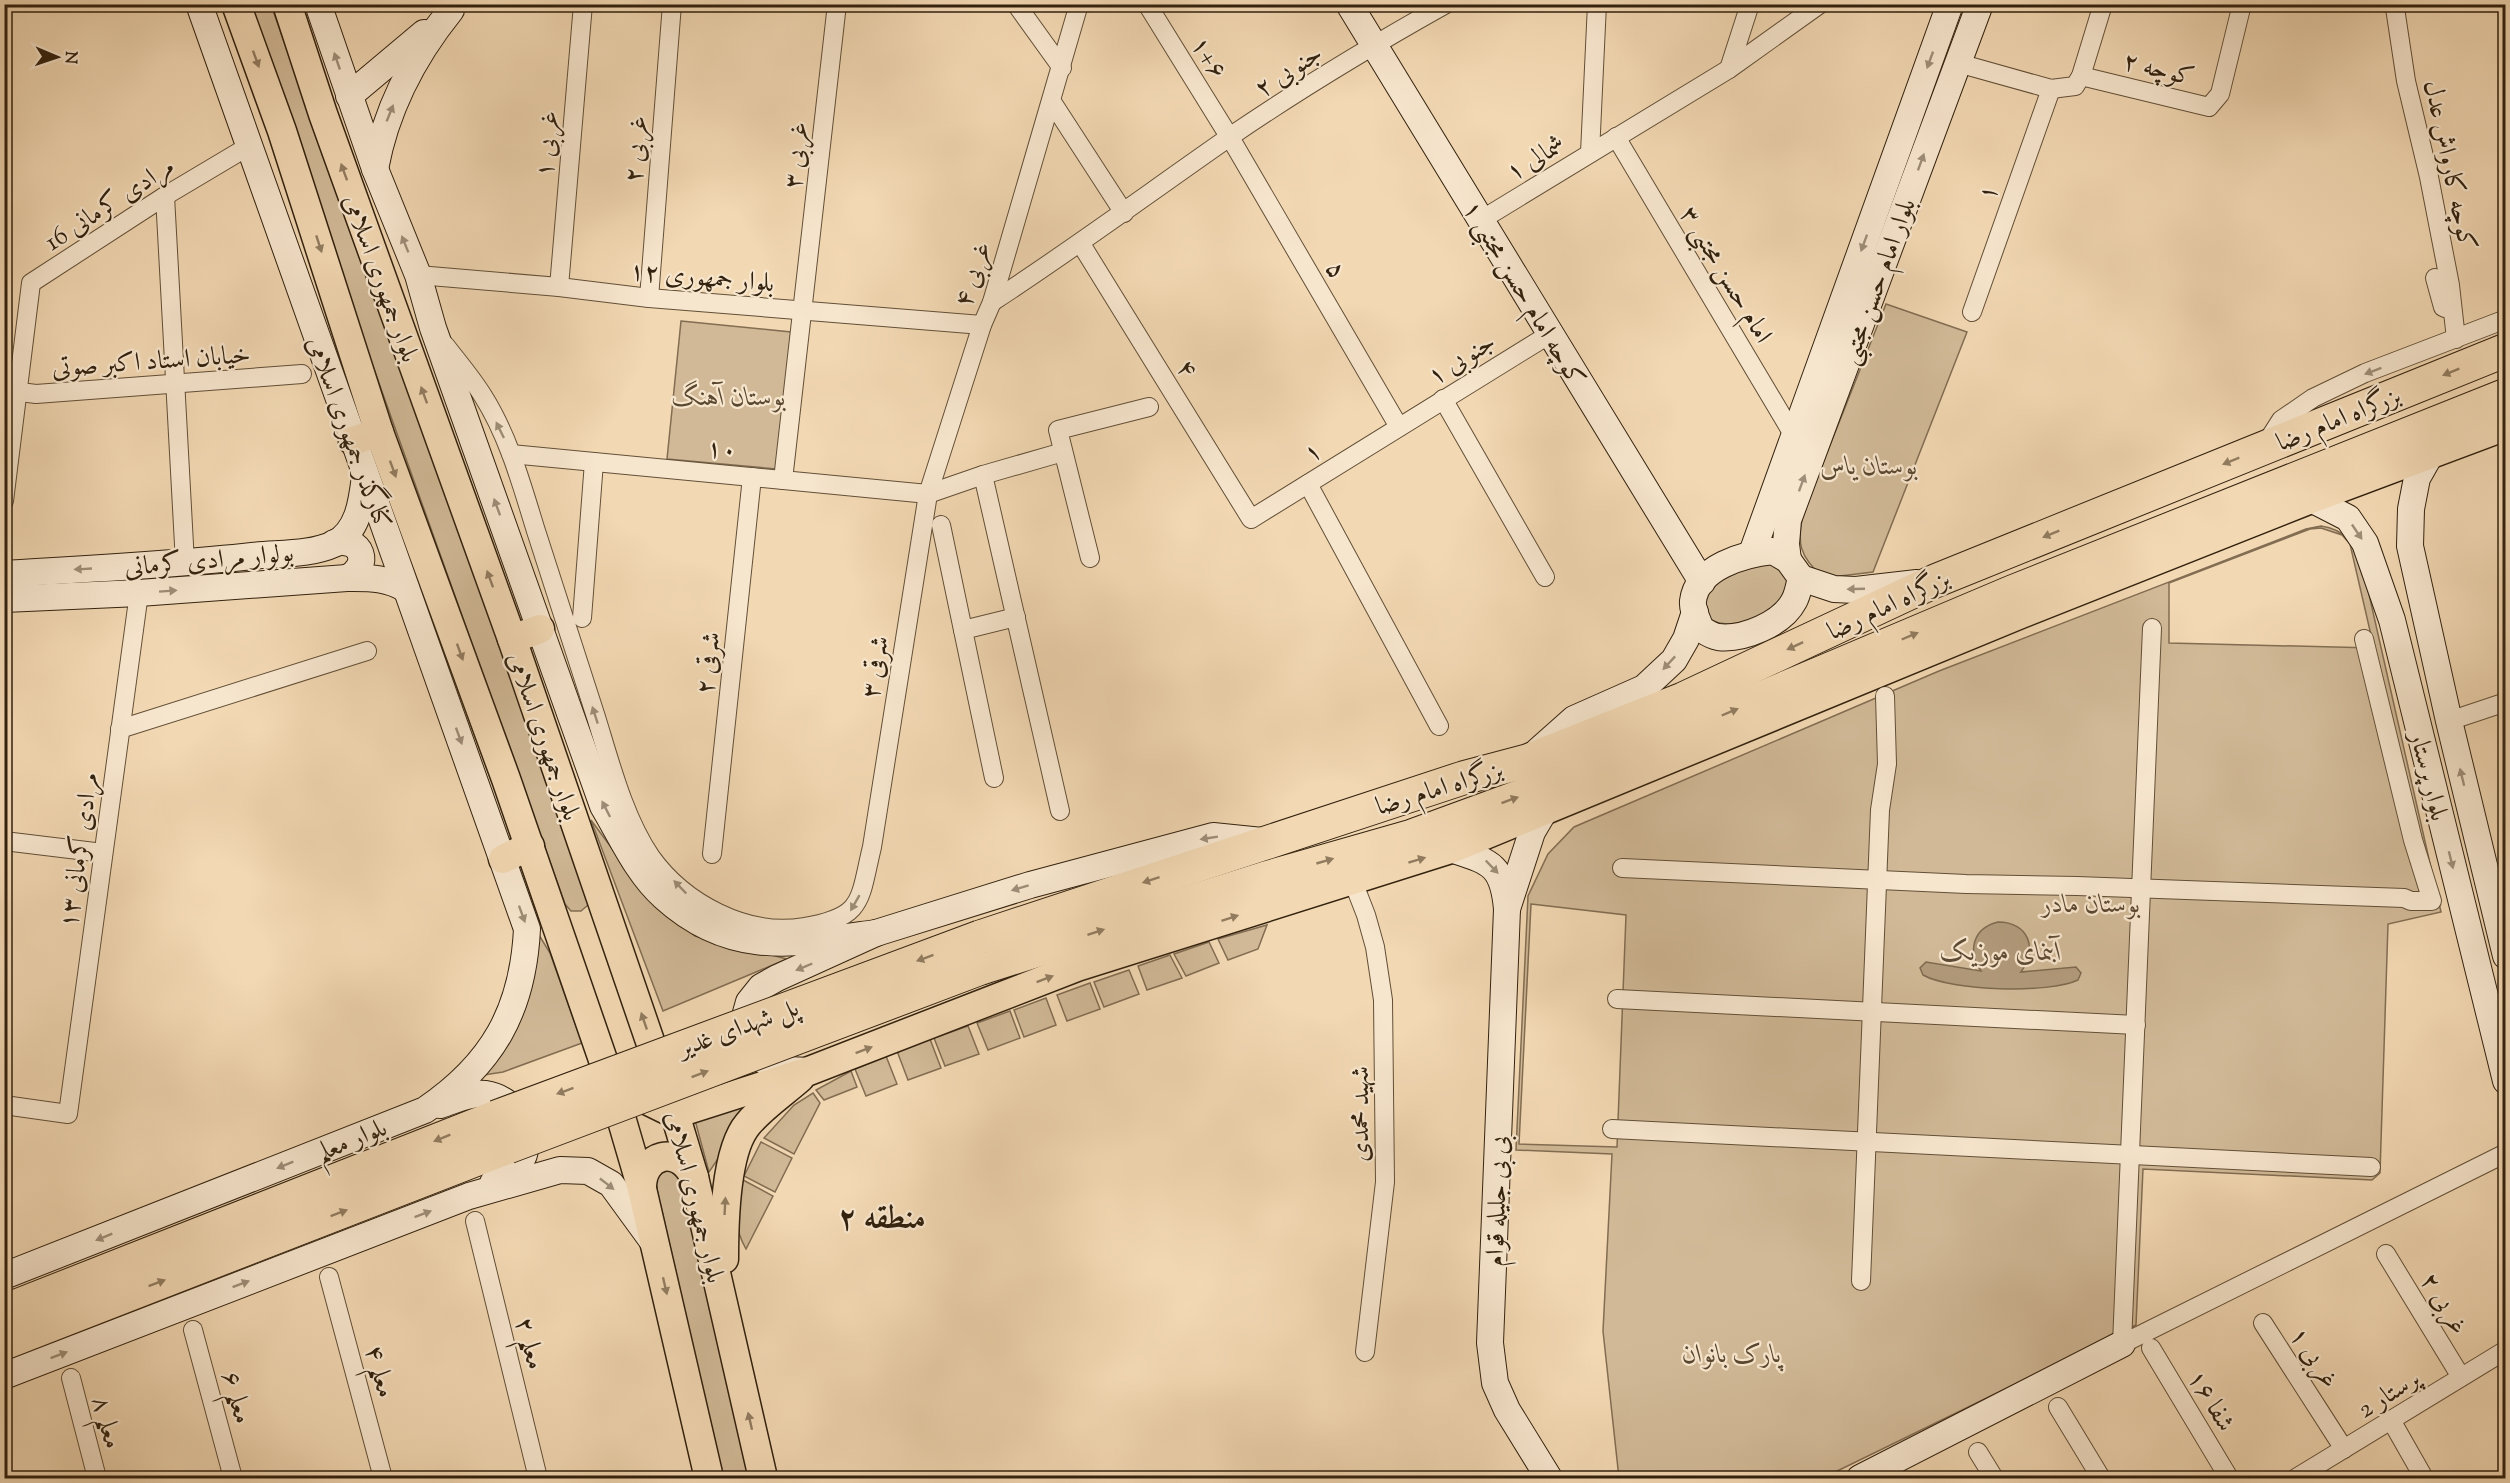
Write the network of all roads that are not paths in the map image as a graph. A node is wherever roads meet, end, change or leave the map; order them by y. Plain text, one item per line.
1 (199, 4) edge
2 (236, 4) edge
3 (287, 4) edge
4 (318, 4) edge
5 (583, 4) edge
6 (672, 4) edge
7 (837, 4) edge
8 (1016, 4) edge
9 (1079, 4) edge
10 (1147, 4) edge
11 (1349, 4) edge
12 (1446, 4) edge
13 (1597, 4) edge
14 (1750, 4) edge
15 (1820, 4) edge
16 (1950, 4) edge
17 (1980, 4) edge
18 (2103, 4) edge
19 (2242, 4) edge
20 (2399, 4) edge
21 (455, 7) edge
22 (1373, 45) junction
23 (1958, 63) junction
24 (1062, 68) junction
25 (1729, 69) junction
26 (2081, 76) junction
27 (2051, 89) junction
28 (349, 96) junction
29 (1052, 102) junction
30 (323, 114) junction
31 (282, 131) junction
32 (1230, 137) junction
33 (1616, 137) junction
34 (249, 146) junction
35 (1590, 153) junction
36 (375, 169) junction
37 (165, 196) junction
38 (1124, 213) junction
39 (1481, 220) junction
40 (1081, 244) junction
41 (418, 275) junction
42 (2435, 278) dead end
43 (559, 287) junction
44 (649, 298) junction
45 (992, 302) junction
46 (803, 311) junction
47 (1972, 312) dead end
48 (2452, 312) junction
49 (2505, 319) edge
50 (982, 325) junction
51 (433, 328) junction
52 (1550, 334) junction
53 (2456, 339) junction
54 (2505, 350) edge
55 (302, 374) dead end
56 (176, 383) junction
57 (11, 391) edge
58 (2505, 395) edge
59 (1443, 399) junction
60 (1149, 407) dead end
61 (2505, 426) edge
62 (1399, 427) junction
63 (380, 432) junction
64 (1794, 436) junction
65 (353, 441) junction
66 (2263, 448) junction
67 (1063, 452) junction
68 (511, 454) junction
69 (2430, 455) junction
70 (594, 462) junction
71 (983, 475) junction
72 (365, 476) junction
73 (752, 477) junction
74 (783, 480) junction
75 (1308, 484) junction
76 (928, 494) junction
77 (2311, 499) junction
78 (4, 501) edge
79 (1777, 517) junction
80 (1251, 519) joint
81 (941, 525) dead end
82 (334, 543) junction
83 (1752, 553) junction
84 (1090, 558) dead end
85 (185, 563) junction
86 (1795, 569) junction
87 (4, 574) edge
88 (1545, 577) dead end
89 (347, 578) junction
90 (1935, 581) junction
91 (1702, 582) junction
92 (406, 589) junction
93 (139, 593) junction
94 (4, 598) edge
95 (2017, 603) junction
96 (1695, 612) junction
97 (2424, 612) junction
98 (1016, 617) junction
99 (582, 618) dead end
100 (2392, 621) junction
101 (2152, 628) dead end
102 (540, 629) junction
103 (963, 630) junction
104 (512, 639) junction
105 (2364, 639) dead end
106 (367, 651) dead end
107 (1885, 696) dead end
108 (2505, 702) edge
109 (2449, 721) junction
110 (1439, 726) dead end
111 (120, 729) junction
112 (1527, 761) junction
113 (1584, 773) junction
114 (994, 778) dead end
115 (1545, 810) junction
116 (1060, 811) dead end
117 (4, 841) edge
118 (1267, 842) junction
119 (530, 846) junction
120 (1451, 849) junction
121 (103, 853) junction
122 (712, 854) dead end
123 (502, 859) junction
124 (1623, 868) dead end
125 (1352, 879) junction
126 (1878, 880) junction
127 (2141, 888) junction
128 (1507, 909) junction
129 (876, 933) junction
130 (980, 953) junction
131 (2505, 956) edge
132 (1617, 999) dead end
133 (1872, 1012) junction
134 (2136, 1025) junction
135 (809, 1071) junction
136 (2505, 1081) edge
137 (611, 1083) junction
138 (4, 1105) edge
139 (425, 1110) junction
140 (675, 1114) junction
141 (496, 1117) joint
142 (1612, 1129) dead end
143 (1867, 1142) junction
144 (2505, 1153) edge
145 (2130, 1155) junction
146 (2371, 1167) dead end
147 (694, 1177) junction
148 (642, 1188) junction
149 (469, 1196) junction
150 (475, 1221) dead end
151 (656, 1245) junction
152 (2386, 1254) dead end
153 (4, 1276) edge
154 (329, 1277) dead end
155 (1861, 1281) dead end
156 (724, 1306) junction
157 (4, 1311) edge
158 (2263, 1323) dead end
159 (193, 1330) dead end
160 (4, 1343) edge
161 (2122, 1344) junction
162 (2151, 1348) dead end
163 (2505, 1350) edge
164 (1365, 1352) dead end
165 (4, 1376) edge
166 (2461, 1377) junction
167 (71, 1378) dead end
168 (2058, 1407) dead end
169 (2391, 1420) junction
170 (2344, 1449) junction
171 (1978, 1452) dead end
172 (97, 1479) edge
173 (233, 1479) edge
174 (383, 1479) edge
175 (538, 1479) edge
176 (709, 1479) edge
177 (763, 1479) edge
178 (1549, 1479) edge
179 (1860, 1479) edge
180 (1994, 1479) edge
181 (2101, 1479) edge
182 (2229, 1479) edge
183 (2296, 1479) edge
184 (2424, 1479) edge

1 - 34 street, کنارگذر جمهوری اسلامی
2 -> 31 main road, بلوار جمهوری اسلامی
3 - 30 main road, بلوار جمهوری اسلامی
28 -> 4 street
5 - 43 street, ۱ غربی
6 - 44 street, ۲ غربی
7 - 46 street, ۳ غربی
8 - 24 street
9 - 24 street, ۴ غربی
10 - 32 street, ۱+۶
11 - 22 street, کوچه امام حسن مجتبی ۱
12 - 22 street, ۲ جنوبی
13 - 35 street
14 - 25 street
15 - 25 street, ۱ شمالی
16 -> 64 street, بلوار امام حسن مجتبی
17 - 23 street, بلوار امام حسن مجتبی
18 - 26 street
19 - 26 street, کوچه ۲
20 - 48 street, کوچه کارواش عدل
21 - 28 street
36 -> 21 street
22 - 32 street, ۲ جنوبی
22 - 39 street, کوچه امام حسن مجتبی ۱
23 - 27 street
79 -> 23 street, بلوار امام حسن مجتبی
24 - 29 street, ۴ غربی
25 - 33 street, ۱ شمالی
26 - 27 street
27 - 47 street, ۱
28 - 36 street
29 - 38 street
29 - 45 street, ۴ غربی
30 - 31 main road
104 -> 30 main road, بلوار جمهوری اسلامی
31 -> 63 main road, بلوار جمهوری اسلامی
32 - 38 street, ۲ جنوبی
32 - 62 street, ۵
33 - 35 street, ۱ شمالی
33 - 64 street, امام حسن مجتبی ۳
34 - 37 street, مرادی کرمانی 16
34 - 65 street, کنارگذر جمهوری اسلامی
35 - 39 street, ۱ شمالی
41 -> 36 street
37 - 56 street
37 - 57 street, مرادی کرمانی 16
38 - 40 street, ۲ جنوبی
39 - 52 street, کوچه امام حسن مجتبی ۱
40 - 45 street, ۲ جنوبی
40 - 80 street, ۴
41 - 43 street, بلوار جمهوری ۱۲
41 - 51 street
42 - 48 street
43 - 44 street, بلوار جمهوری ۱۲
44 - 46 street, بلوار جمهوری ۱۲
45 - 50 street, ۴ غربی
46 - 50 street, بلوار جمهوری ۱۲
46 - 74 street, ۳ غربی
48 - 53 street, کوچه کارواش عدل
49 - 53 street
50 - 76 street, ۴ غربی
68 -> 51 street, ۳ شرقی
102 -> 51 street
52 - 59 street, ۱ جنوبی
52 - 91 street, کوچه امام حسن مجتبی ۱
53 -> 66 street
54 -> 66 highway, بزرگراه امام رضا
55 - 56 street, خیابان استاد اکبر صوتی
56 - 57 street, خیابان استاد اکبر صوتی
56 - 85 street
57 - 78 street, مرادی کرمانی 16
58 - 95 highway, بزرگراه امام رضا
59 - 62 street, ۱ جنوبی
59 - 88 street
60 - 67 street
61 - 69 main road
62 - 75 street, ۱‍
63 - 65 main road
63 -> 119 main road, بلوار جمهوری اسلامی
64 - 79 street, بلوار امام حسن مجتبی
65 - 72 street, کنارگذر جمهوری اسلامی
66 -> 90 highway, بزرگراه امام رضا
67 - 71 street
67 - 84 street
68 - 70 street, ۱۰
76 -> 68 street, ۳ شرقی
69 - 77 main road
69 - 97 street, بلوار پرستار
70 - 73 street, ۱۰
70 - 99 street
71 - 76 street
71 - 98 street
72 - 82 street
72 - 92 street, کنارگذر جمهوری اسلامی
73 - 74 street, ۱۰
73 - 122 street, ۲ شرقی
74 - 76 street, ۱۰
75 - 80 street, ۱‍
75 - 110 street
77 - 95 main road
77 -> 100 street, بلوار پرستار
79 - 83 street, بلوار امام حسن مجتبی
79 - 86 street, بلوار امام حسن مجتبی
81 - 103 street
82 - 85 street, بولوار مرادی کرمانی
82 - 89 street
83 - 86 street
83 - 91 street
85 -> 87 street, بولوار مرادی کرمانی
90 -> 86 street
86 - 96 street
89 - 92 street, بولوار مرادی کرمانی
93 -> 89 street, بولوار مرادی کرمانی
90 -> 112 highway, بزرگراه امام رضا
91 - 96 street
92 -> 123 street, کنارگذر جمهوری اسلامی
93 - 94 street, بولوار مرادی کرمانی
93 - 111 street, مرادی کرمانی ۱۳
113 -> 95 highway, بزرگراه امام رضا
95 - 115 main road
96 -> 112 street
97 - 100 street
97 - 109 street, بلوار پرستار
98 - 103 street
98 - 116 street
100 -> 136 street, بلوار پرستار
101 - 127 street
102 - 104 main road
129 -> 102 street
103 - 114 street
140 -> 104 main road, بلوار جمهوری اسلامی
105 - 127 street
106 - 111 street
107 - 126 street
108 - 109 street
131 -> 109 street, بلوار پرستار
111 - 121 street, مرادی کرمانی ۱۳
112 - 118 highway, بزرگراه امام رضا
113 - 115 main road
130 -> 113 highway, بزرگراه امام رضا
115 - 120 main road
115 - 128 street
117 - 121 street
118 -> 129 street
118 -> 130 highway, بزرگراه امام رضا
119 - 123 main road
119 - 137 main road, بلوار جمهوری اسلامی
125 -> 120 main road
120 -> 128 street
121 - 138 street, مرادی کرمانی ۱۳
123 -> 139 street, بلوار معلم
124 - 126 street
135 -> 125 main road
125 - 164 street, شهید محمدی
126 - 127 street
126 - 133 street
127 - 134 street
128 - 178 street, بی بی جلیله قوام
129 -> 135 street
130 -> 141 highway, پل شهدای غدیر, bridge
160 -> 130 highway, پل شهدای غدیر, bridge
132 - 133 street
133 - 134 street
133 - 143 street
134 - 145 street
135 - 140 main road
156 -> 135 main road
137 - 140 main road
137 - 148 main road, بلوار جمهوری اسلامی
139 - 149 street
139 -> 153 street, بلوار معلم
140 - 147 main road, بلوار جمهوری اسلامی
141 -> 157 highway, بلوار معلم
142 - 143 street
143 - 145 street
143 - 155 street
144 - 161 street
145 - 146 street
145 - 161 street
147 - 148 main road
147 - 156 main road, بلوار جمهوری اسلامی
148 - 151 main road, بلوار جمهوری اسلامی
149 -> 151 street
165 -> 149 street
150 - 175 street, معلم ۲
151 -> 176 main road, بلوار جمهوری اسلامی
152 - 166 street, ۲ غربی
154 - 174 street, معلم ۴
177 -> 156 main road, بلوار جمهوری اسلامی
158 - 170 street, ۱ غربی
159 - 173 street, معلم ۶
161 - 179 street
162 - 182 street, شفا ۱۶
163 - 166 street, پرستار 2
166 - 169 street, پرستار 2
167 - 172 street, معلم ۸
168 - 181 street
169 - 170 street, پرستار 2
169 - 184 street
170 - 183 street, پرستار 2
171 - 180 street

